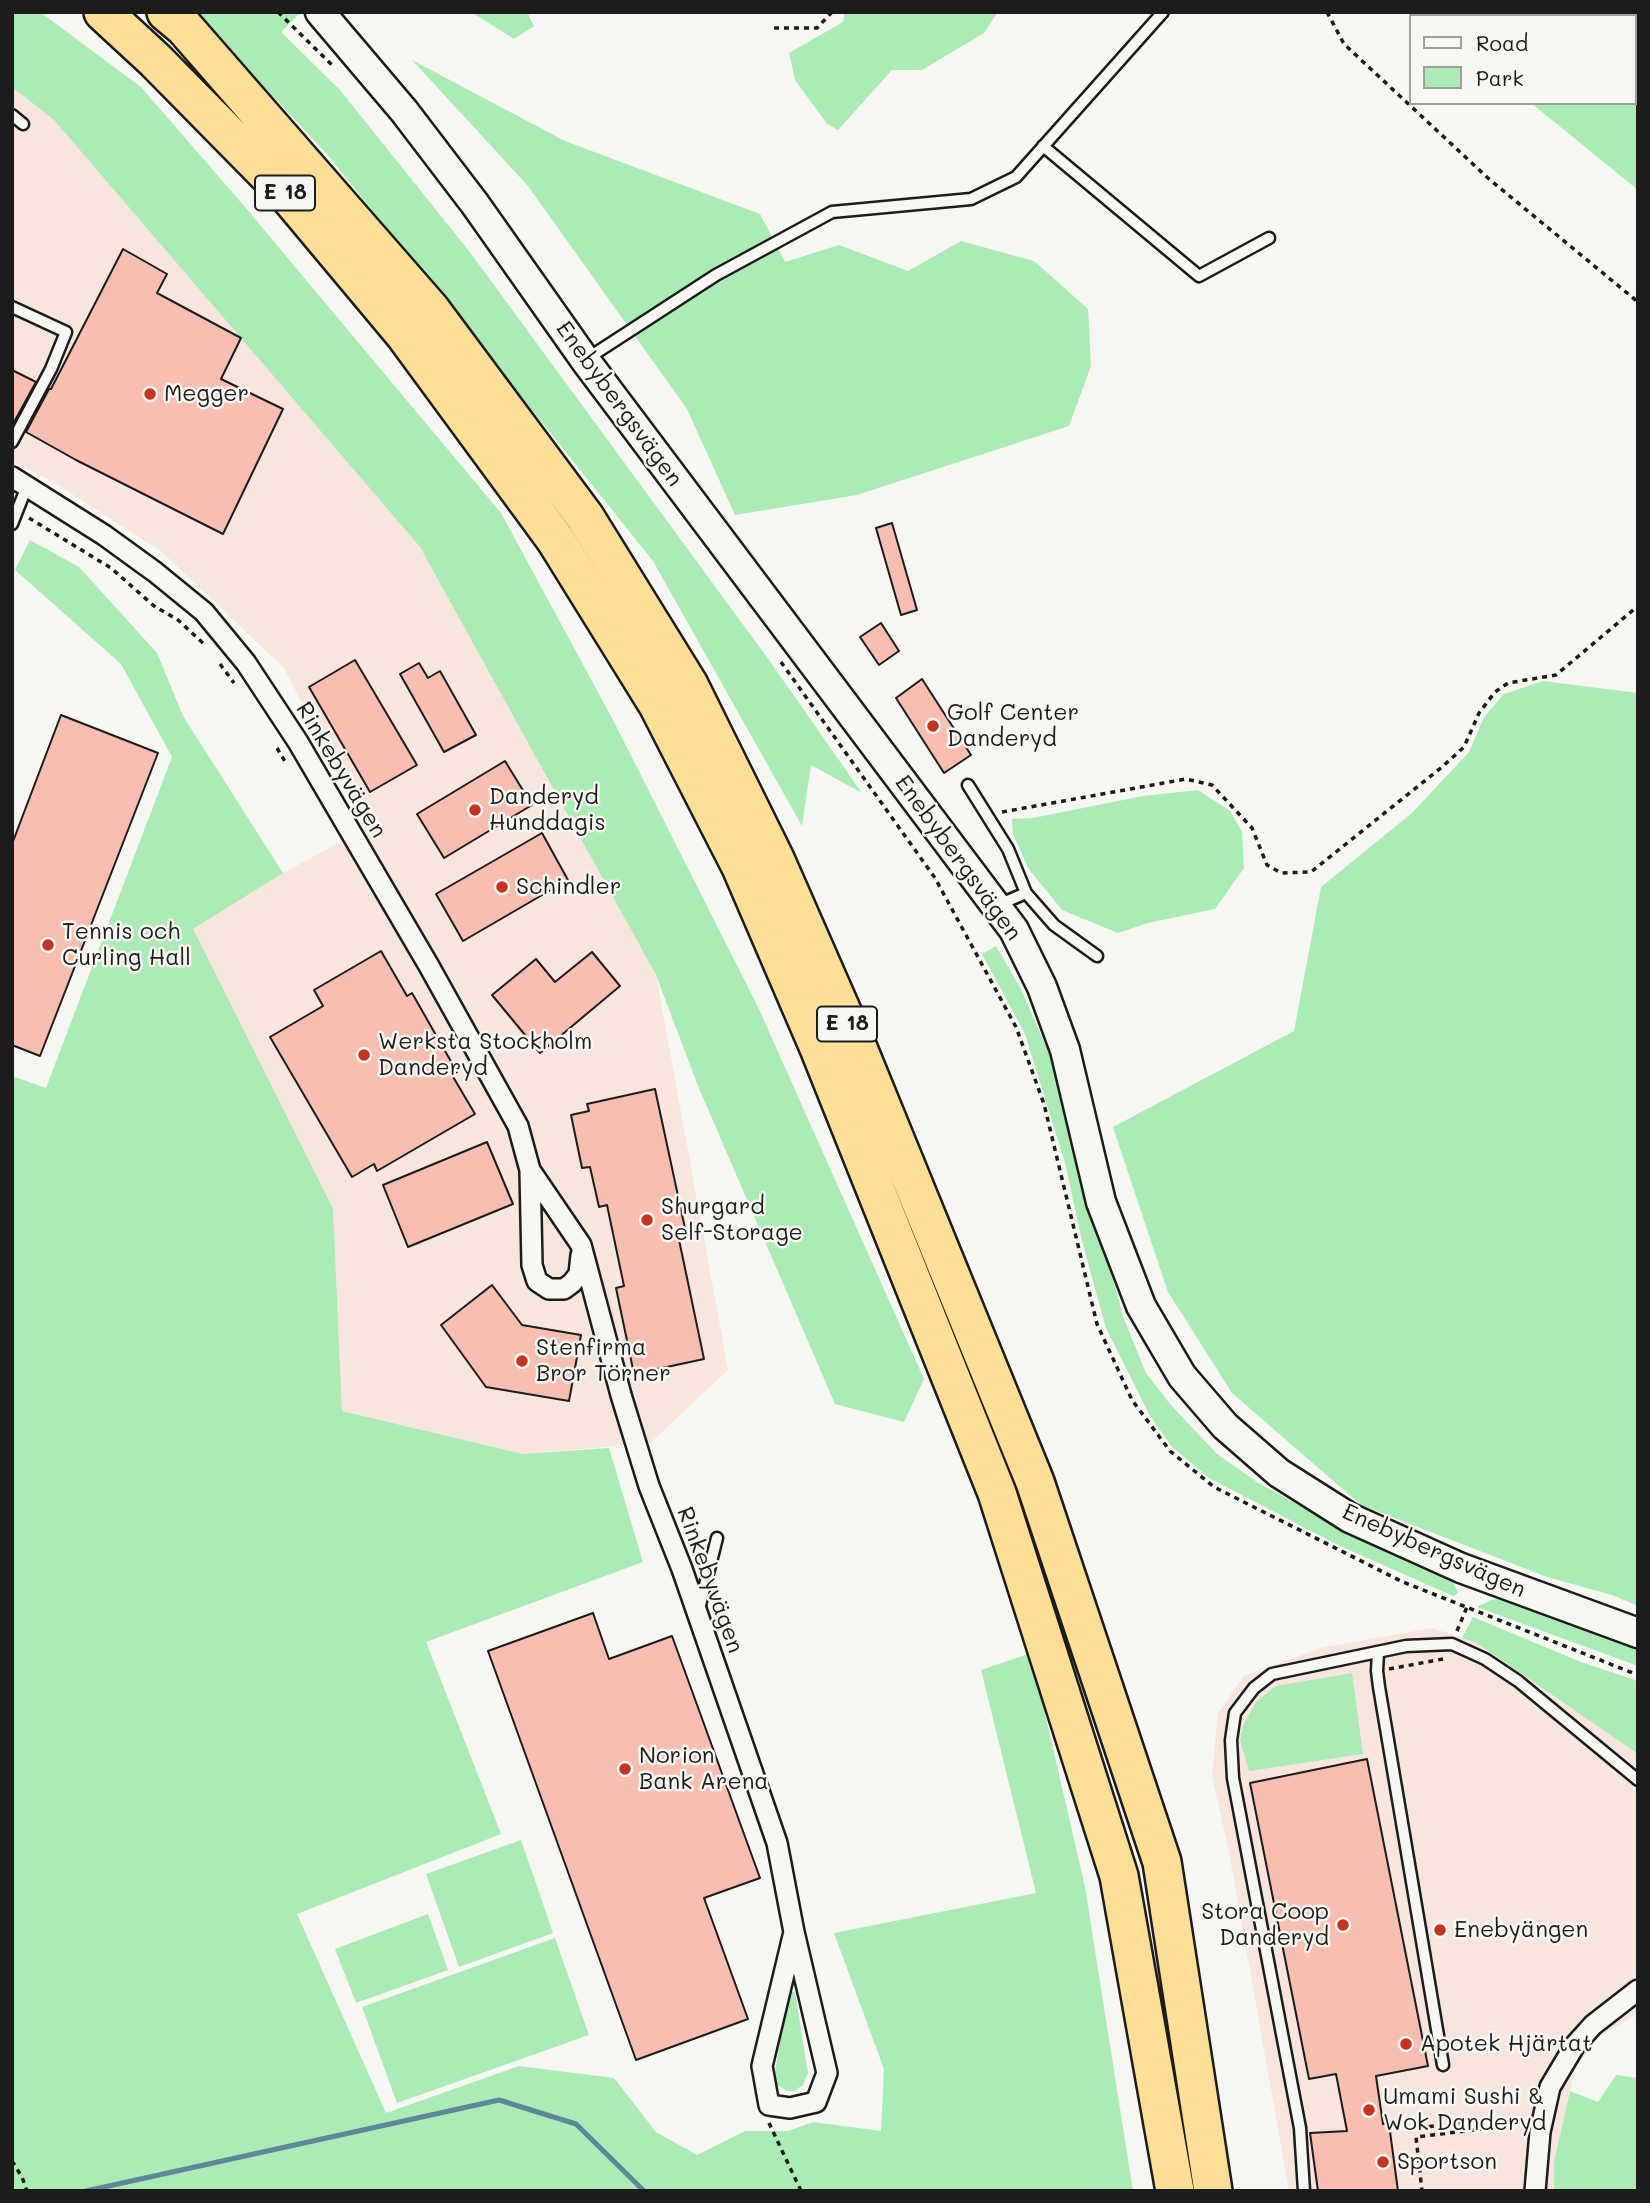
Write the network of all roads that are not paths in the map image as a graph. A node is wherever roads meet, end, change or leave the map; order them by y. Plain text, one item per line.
1 (103, 12) edge
2 (166, 12) edge
3 (320, 12) edge
4 (1163, 12) edge
5 (12, 115) edge
6 (23, 124) dead end
7 (1044, 146) junction
8 (1269, 238) dead end
9 (12, 307) edge
10 (585, 360) junction
11 (12, 442) edge
12 (19, 482) edge
13 (12, 524) edge
14 (968, 785) dead end
15 (1026, 893) junction
16 (997, 906) junction
17 (1097, 956) dead end
18 (530, 1170) junction
19 (581, 1245) junction
20 (718, 1538) dead end
21 (698, 1613) junction
22 (1638, 1633) edge
23 (1378, 1652) junction
24 (1638, 1780) edge
25 (794, 1932) junction
26 (1638, 1990) edge
27 (1443, 2065) dead end
28 (1175, 2191) edge
29 (1213, 2191) edge
30 (1304, 2191) edge
31 (1535, 2191) edge

1 - 28 highway, E 18
2 - 29 highway, E 18
3 - 10 main road, Enebybergsvägen
4 - 7 lane
5 - 6 lane
7 - 8 lane
7 - 10 lane
9 - 11 lane
10 - 16 main road, Enebybergsvägen
12 - 13 lane
12 - 18 street, Rinkebyvägen
14 - 15 lane
15 - 16 lane
15 - 17 lane
16 - 22 main road, Enebybergsvägen
18 - 19 street, Rinkebyvägen
18 - 19 street, Rinkebyvägen
19 - 21 street, Rinkebyvägen
20 - 21 lane
21 - 25 street, Rinkebyvägen
23 - 24 lane
23 - 27 lane
23 - 30 lane
25 - 25 street, Rinkebyvägen
26 - 31 street

